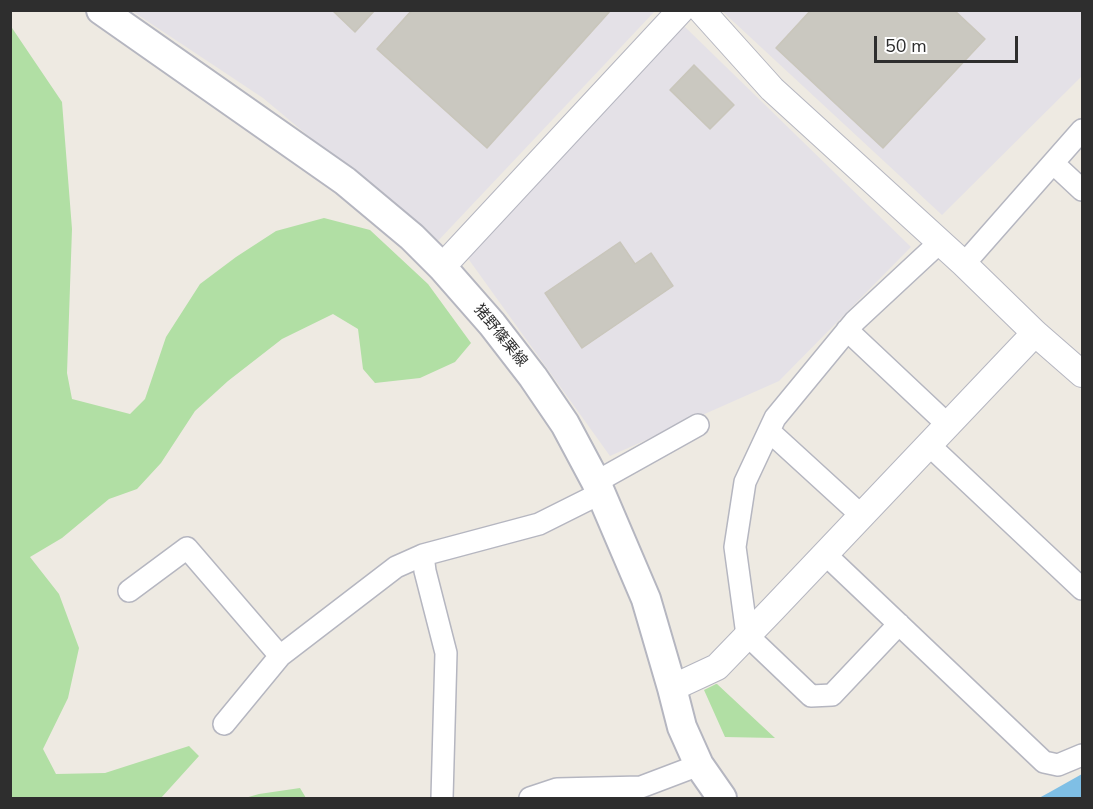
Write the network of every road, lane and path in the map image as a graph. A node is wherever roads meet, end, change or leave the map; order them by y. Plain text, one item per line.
1 (101, 10) edge
2 (681, 10) edge
3 (700, 10) edge
4 (1083, 130) edge
5 (1053, 163) junction
6 (1083, 190) edge
7 (940, 242) junction
8 (964, 264) junction
9 (442, 267) junction
10 (847, 330) junction
11 (1035, 333) junction
12 (1083, 374) edge
13 (698, 424) dead end
14 (948, 424) junction
15 (769, 430) junction
16 (929, 445) junction
17 (599, 488) junction
18 (862, 516) junction
19 (825, 554) junction
20 (423, 555) junction
21 (1083, 588) edge
22 (129, 591) dead end
23 (899, 624) junction
24 (747, 635) junction
25 (280, 657) junction
26 (672, 688) junction
27 (224, 724) dead end
28 (1083, 755) edge
29 (699, 765) junction
30 (635, 793) edge
31 (442, 798) edge
32 (530, 798) edge
33 (722, 798) edge

1 - 9 main road, 猪野篠栗線
2 - 9 street
3 - 7 street
4 - 5 street
5 - 6 street
5 - 8 street
7 - 8 street
7 - 10 street
8 - 11 street
9 - 17 main road, 猪野篠栗線
10 - 14 street
10 - 15 street
11 - 12 street
11 - 14 street
13 - 17 street
14 - 16 street
15 - 18 street
15 - 24 street
16 - 18 street
16 - 21 street
17 - 20 street
17 - 26 main road, 猪野篠栗線
18 - 19 street
19 - 23 street
19 - 24 street
20 - 25 street
20 - 31 street
22 - 25 street
23 - 24 street
23 - 28 street
24 - 26 street
25 - 27 street
26 - 29 main road, 猪野篠栗線
29 - 30 street
29 - 33 main road, 猪野篠栗線
30 - 32 street

